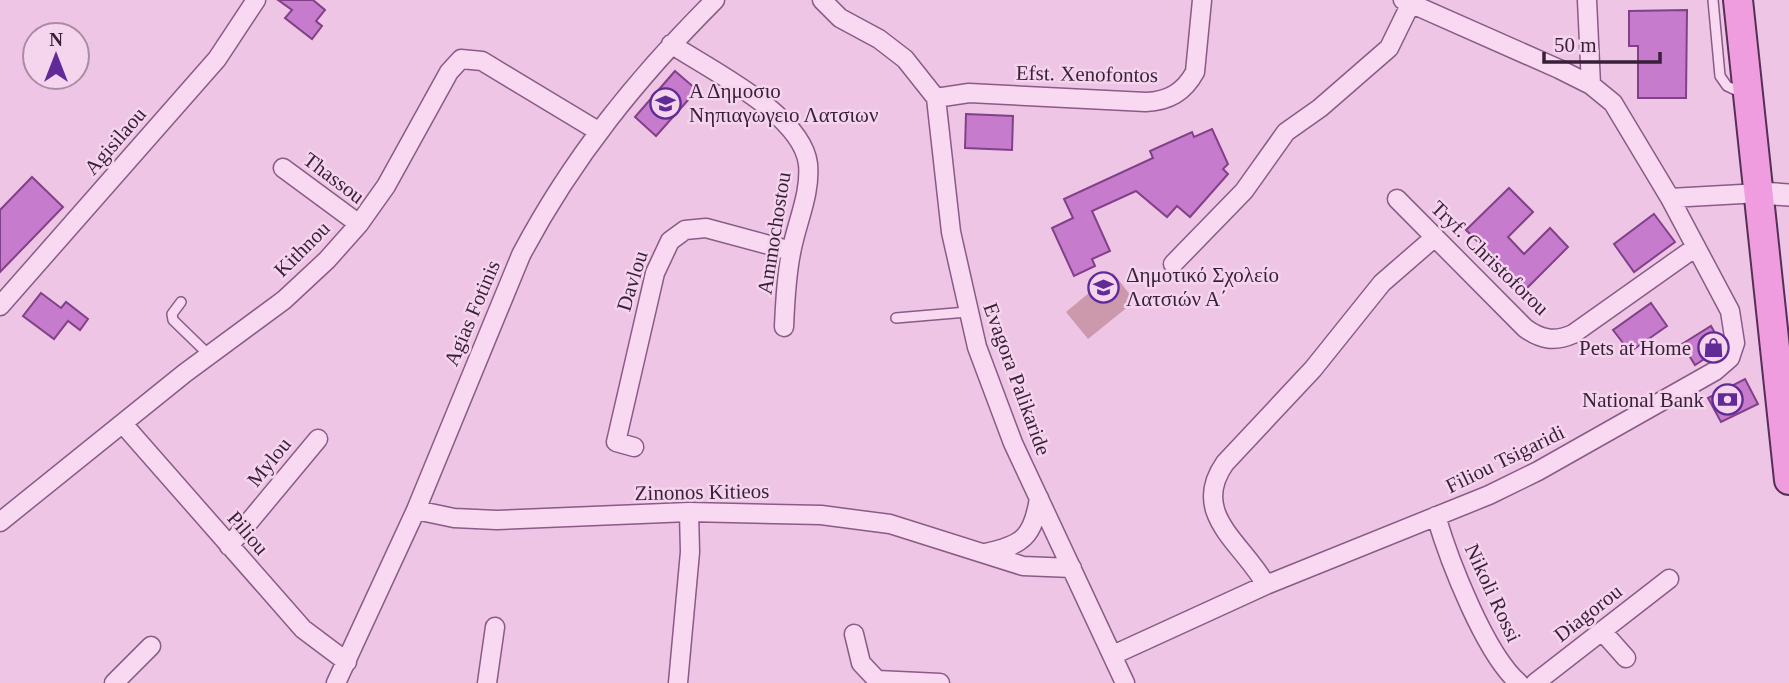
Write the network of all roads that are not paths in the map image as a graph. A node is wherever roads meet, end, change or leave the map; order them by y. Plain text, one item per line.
1 (256, 0) edge
2 (715, 0) edge
3 (822, 0) edge
4 (1202, 0) edge
5 (1587, 0) edge
6 (1713, 0) edge
7 (1738, 0) edge
8 (1407, 2) edge
9 (671, 44) junction
10 (1591, 85) junction
11 (1747, 94) junction
12 (936, 98) junction
13 (598, 131) junction
14 (283, 168) dead end
15 (1760, 193) junction
16 (1789, 195) edge
17 (1670, 198) junction
18 (1398, 199) dead end
19 (359, 224) junction
20 (1435, 237) junction
21 (1696, 247) junction
22 (791, 251) junction
23 (1173, 264) dead end
24 (181, 302) dead end
25 (0, 306) edge
26 (967, 312) junction
27 (896, 318) dead end
28 (784, 327) dead end
29 (209, 355) junction
30 (123, 425) junction
31 (318, 439) dead end
32 (635, 447) dead end
33 (1789, 480) edge
34 (1039, 498) junction
35 (416, 510) junction
36 (689, 512) junction
37 (1436, 516) junction
38 (0, 522) edge
39 (229, 546) junction
40 (985, 553) junction
41 (1072, 568) junction
42 (1670, 579) dead end
43 (1266, 584) junction
44 (495, 627) dead end
45 (1602, 631) junction
46 (854, 634) dead end
47 (151, 646) dead end
48 (1113, 655) junction
49 (1626, 658) dead end
50 (347, 662) junction
51 (114, 683) edge
52 (336, 683) edge
53 (487, 683) edge
54 (678, 683) edge
55 (940, 683) edge
56 (1125, 683) edge
57 (1519, 683) edge
58 (1535, 683) edge

1 - 25 street, Agisilaou
2 - 9 street, Agias Fotinis
3 - 12 street
4 - 12 street, Efst. Xenofontos
5 - 10 street
6 - 11 lane
7 - 11 main road
8 - 10 street, Filiou Tsigaridi
8 - 23 street
9 - 13 street, Agias Fotinis
9 - 22 street, Ammochostou
10 - 17 street, Filiou Tsigaridi
11 - 15 main road
12 - 26 street, Evagora Palikaride
13 - 19 street, Kithnou
13 - 35 street, Agias Fotinis
14 - 19 street, Thassou
15 - 16 street
15 - 17 street
15 - 33 main road
17 - 21 street, Filiou Tsigaridi
18 - 20 street, Tryf. Christoforou
19 - 29 street, Kithnou
20 - 21 street, Tryf. Christoforou
20 - 43 street
21 - 37 street, Filiou Tsigaridi
22 - 28 street, Ammochostou
22 - 32 street, Davlou
24 - 29 lane
26 - 27 lane
26 - 34 street, Evagora Palikaride
29 - 30 street, Kithnou
30 - 38 street, Kithnou
30 - 39 street, Piliou
31 - 39 street, Mylou
34 - 40 street
34 - 41 street, Evagora Palikaride
35 - 36 street, Zinonos Kitieos
35 - 50 street, Agias Fotinis
36 - 40 street, Zinonos Kitieos
36 - 54 street
37 - 43 street, Filiou Tsigaridi
37 - 57 street, Nikoli Rossi
39 - 50 street, Piliou
40 - 41 street, Zinonos Kitieos
41 - 48 street, Evagora Palikaride
42 - 45 street, Diagorou
43 - 48 street, Filiou Tsigaridi
44 - 53 street
45 - 49 street
45 - 58 street, Diagorou
46 - 55 street
47 - 51 street
48 - 56 street, Evagora Palikaride
50 - 52 street, Agias Fotinis

